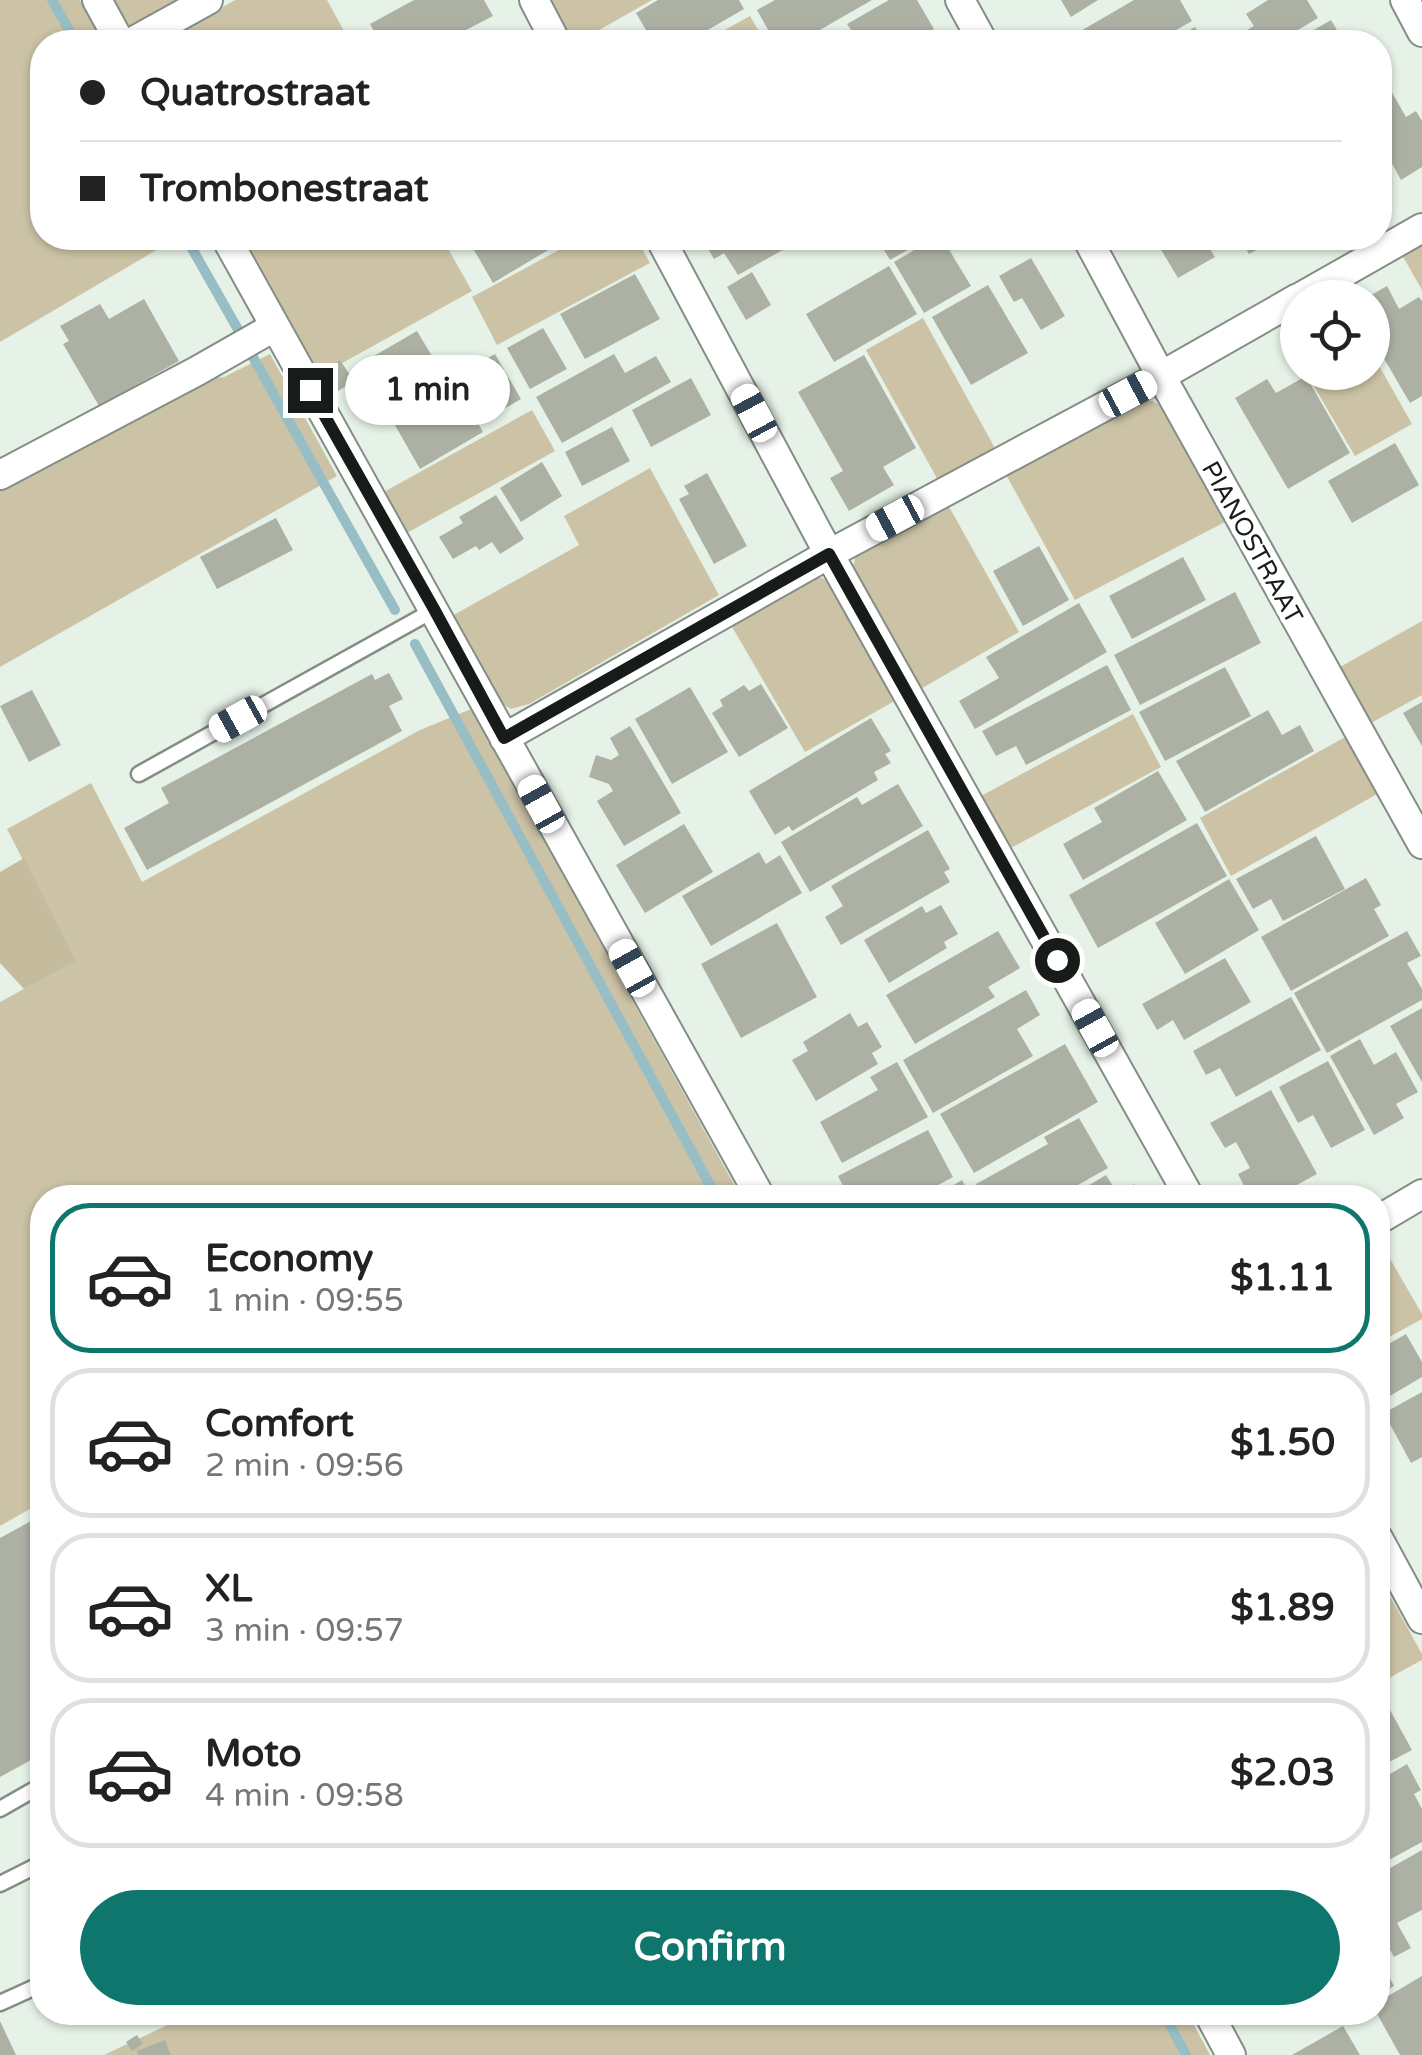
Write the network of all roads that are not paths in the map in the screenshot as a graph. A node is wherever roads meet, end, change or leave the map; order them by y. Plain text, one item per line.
1 (97, 0) edge
2 (208, 0) edge
3 (534, 0) edge
4 (960, 0) edge
5 (1404, 0) edge
6 (113, 30) edge
7 (154, 30) edge
8 (550, 30) edge
9 (976, 30) edge
10 (1422, 32) edge
11 (1422, 228) edge
12 (1392, 245) edge
13 (232, 250) edge
14 (666, 250) edge
15 (1093, 250) edge
16 (1383, 250) edge
17 (1330, 280) edge
18 (1280, 308) edge
19 (274, 327) junction
20 (1161, 376) junction
21 (0, 475) edge
22 (829, 554) junction
23 (434, 609) junction
24 (504, 738) junction
25 (139, 774) dead end
26 (1422, 844) edge
27 (754, 1185) edge
28 (1183, 1185) edge
29 (1422, 1194) edge
30 (1390, 1213) edge
31 (1390, 1560) edge
32 (1422, 1619) edge
33 (30, 1792) edge
34 (0, 1809) edge
35 (30, 1869) edge
36 (0, 1884) edge
37 (30, 1989) edge
38 (0, 2002) edge
39 (1215, 2025) edge
40 (1231, 2055) edge

1 - 6 street
2 - 7 street
3 - 8 street
4 - 9 street
5 - 10 street
11 - 12 street
13 - 19 street
14 - 22 street
15 - 20 street, PIANOSTRAAT
16 - 17 street
18 - 20 street
19 - 21 street
19 - 23 street
20 - 22 street
20 - 26 street, PIANOSTRAAT
22 - 24 street
22 - 28 street
23 - 24 street
23 - 25 lane
24 - 27 street
29 - 30 street
31 - 32 street
33 - 34 lane
35 - 36 lane
37 - 38 lane
39 - 40 street

